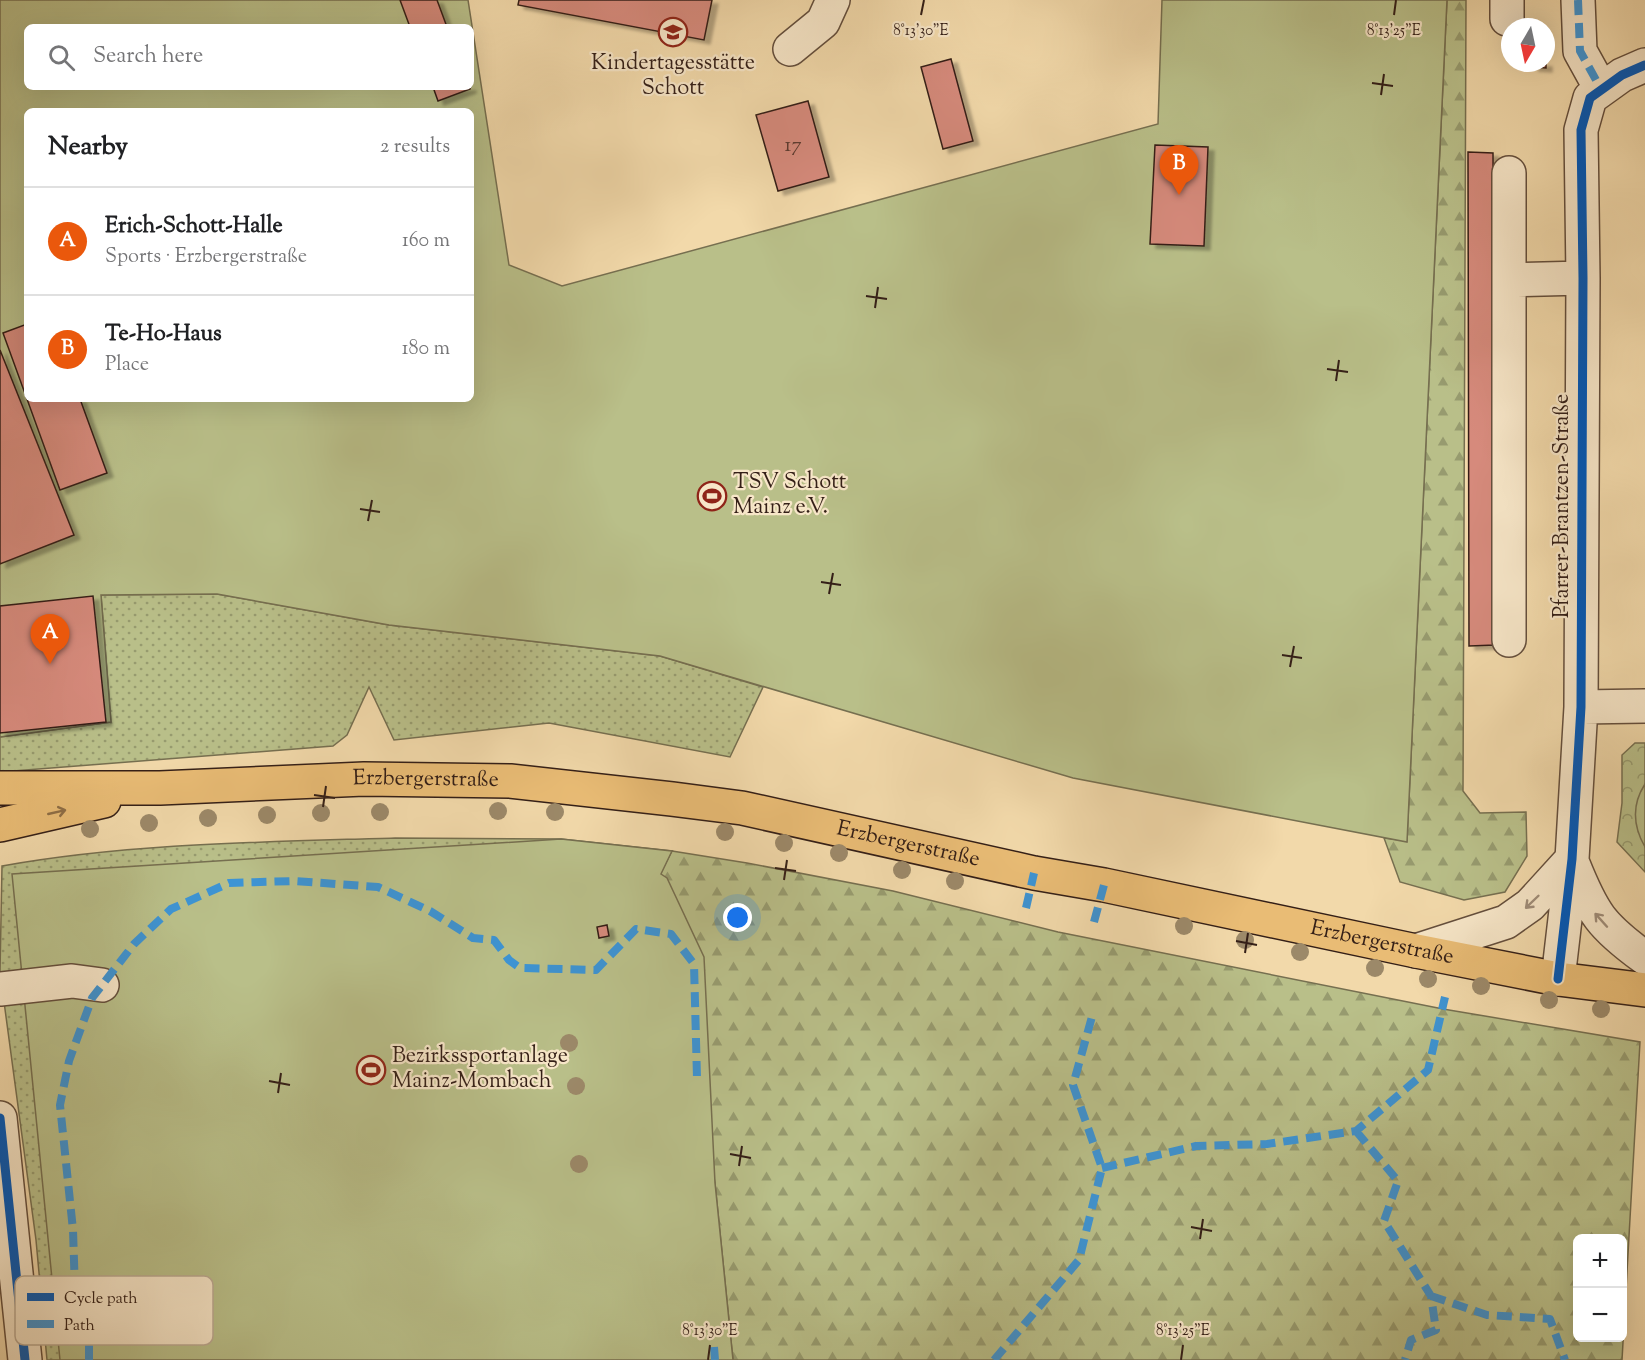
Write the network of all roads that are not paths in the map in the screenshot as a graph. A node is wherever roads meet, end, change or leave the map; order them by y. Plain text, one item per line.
1 (833, 0) edge
2 (1578, 0) edge
3 (790, 49) dead end
4 (1645, 65) edge
5 (1620, 86) edge
6 (1509, 173) dead end
7 (1583, 278) junction
8 (1509, 280) junction
9 (1509, 640) dead end
10 (1645, 706) edge
11 (1581, 707) junction
12 (0, 788) edge
13 (160, 788) junction
14 (0, 825) edge
15 (1572, 859) junction
16 (1416, 951) junction
17 (1645, 958) edge
18 (1558, 979) junction
19 (102, 985) dead end
20 (0, 988) edge
21 (1645, 990) edge
22 (0, 1118) edge
23 (16, 1276) edge
24 (23, 1345) edge
25 (25, 1360) edge

1 - 3 street
2 - 5 street
4 - 5 street, Pfarrer-Brantzen-Straße
5 - 7 street, Pfarrer-Brantzen-Straße
6 - 8 street
7 - 8 street
7 - 11 street, Pfarrer-Brantzen-Straße
8 - 9 street
10 - 11 street
11 - 15 street, Pfarrer-Brantzen-Straße
12 - 13 main road, Erzbergerstraße
14 -> 13 main road, Erzbergerstraße
13 - 16 main road, Erzbergerstraße
15 -> 16 street
17 -> 15 street, Pfarrer-Brantzen-Straße
15 - 18 street, Pfarrer-Brantzen-Straße
16 - 18 main road, Erzbergerstraße
18 - 21 main road, Erzbergerstraße
19 - 20 street
22 - 23 street
24 - 25 street

